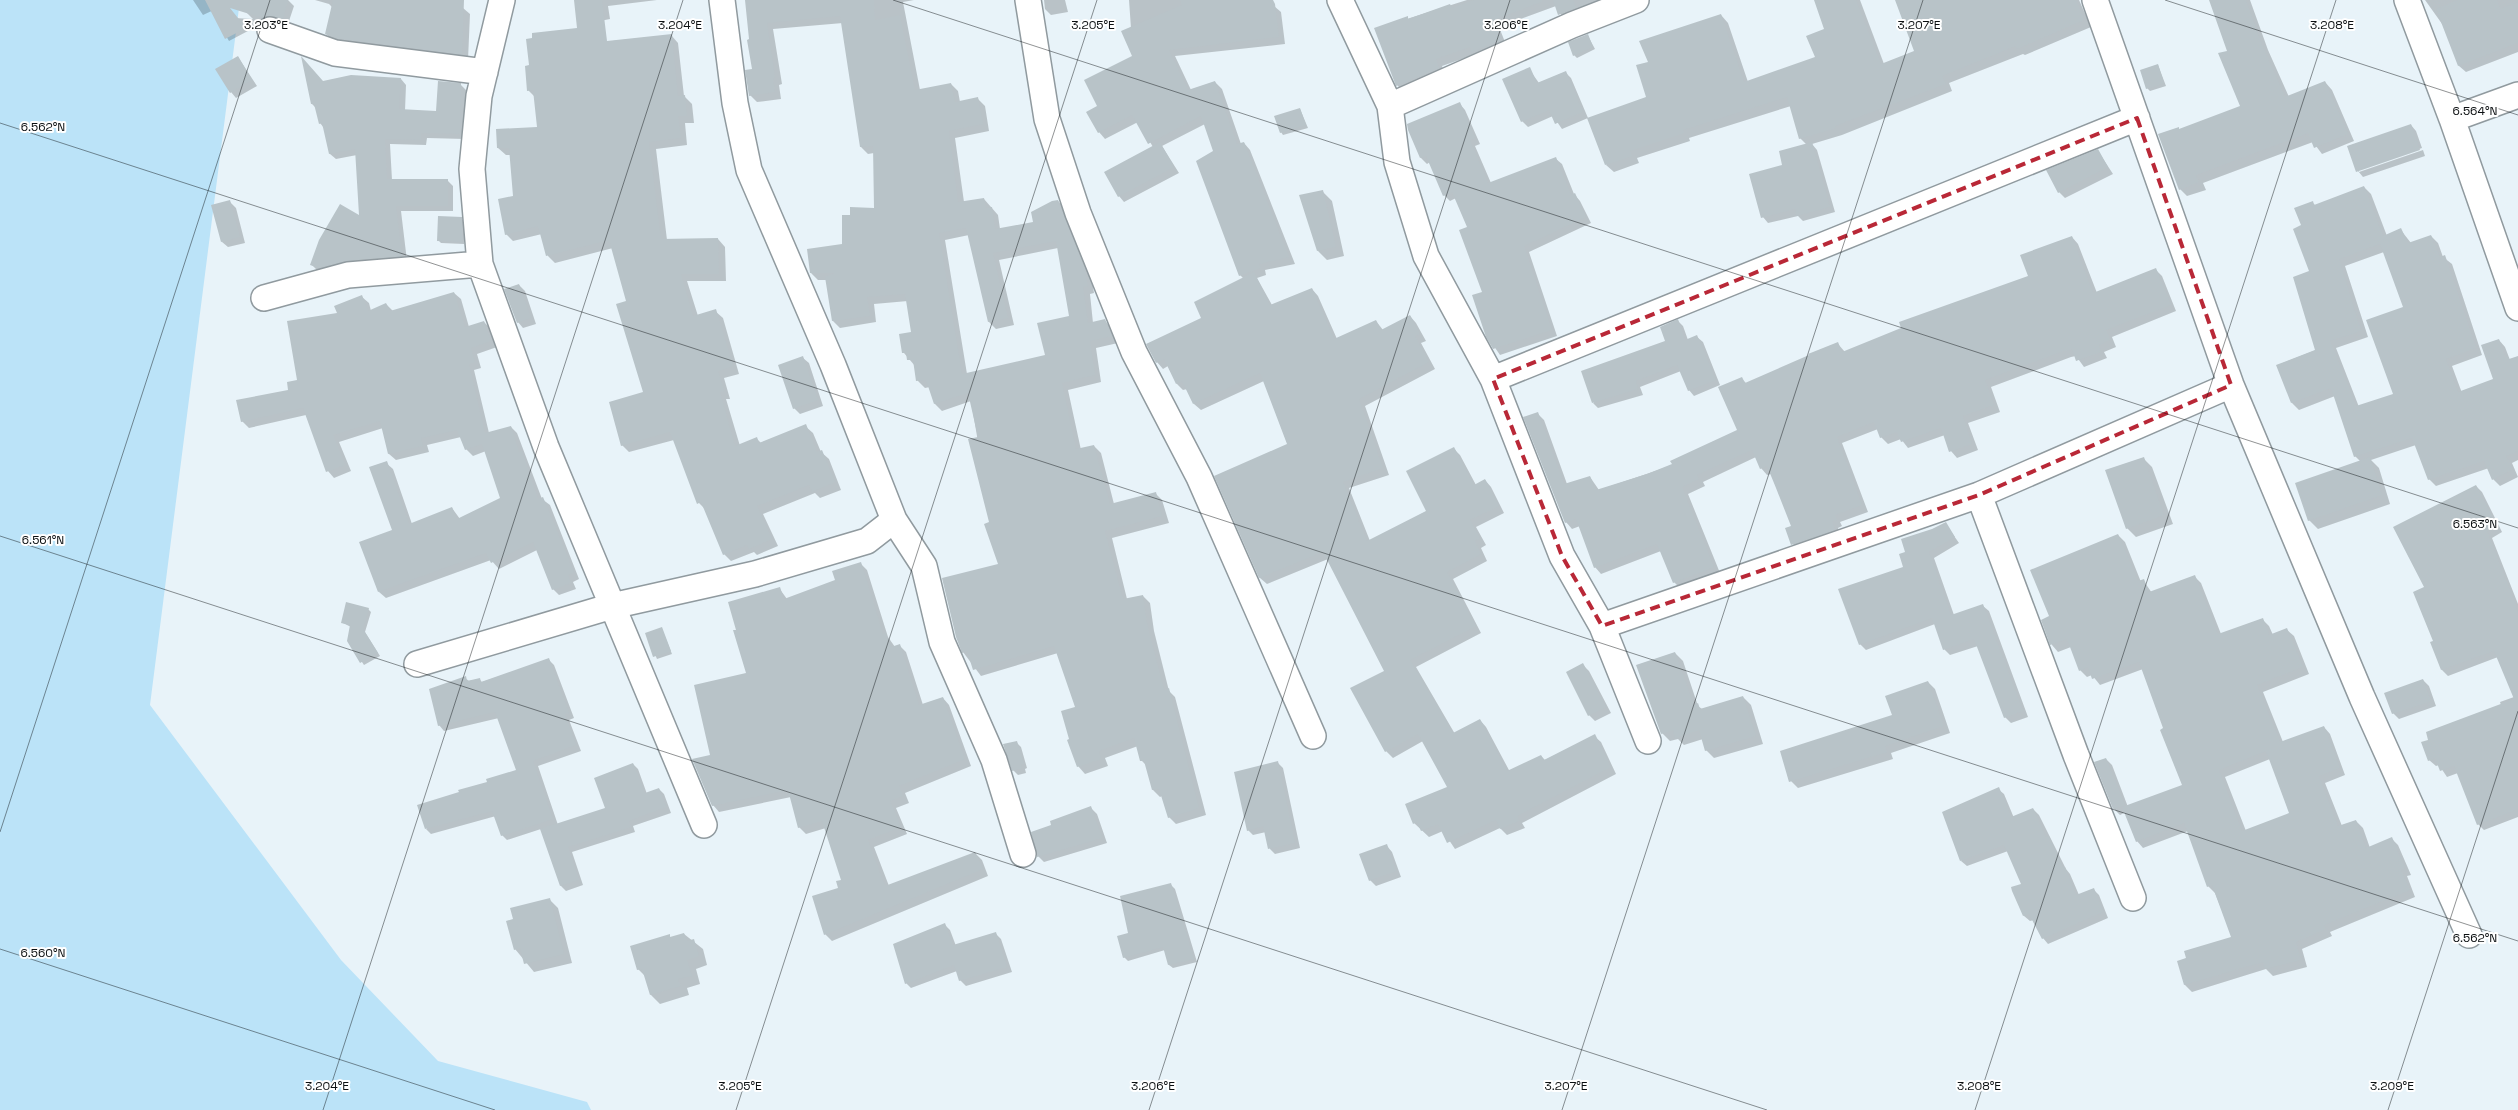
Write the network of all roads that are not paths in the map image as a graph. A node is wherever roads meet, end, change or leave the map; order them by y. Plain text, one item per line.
1 (502, 0) edge
2 (722, 0) edge
3 (1028, 0) edge
4 (1340, 0) edge
5 (1636, 0) edge
6 (2095, 0) edge
7 (2407, 0) edge
8 (270, 30) dead end
9 (485, 72) junction
10 (2518, 95) edge
11 (1390, 106) junction
12 (2137, 118) junction
13 (2452, 119) junction
14 (480, 264) junction
15 (264, 298) dead end
16 (2518, 308) edge
17 (1492, 379) junction
18 (2231, 385) junction
19 (1980, 496) junction
20 (894, 520) junction
21 (612, 606) junction
22 (1602, 626) junction
23 (417, 664) dead end
24 (1314, 736) dead end
25 (1648, 741) dead end
26 (704, 825) dead end
27 (1023, 854) dead end
28 (2133, 898) dead end
29 (2470, 935) dead end

1 - 9 street
2 - 20 street
3 - 24 street
4 - 11 street
5 - 11 street
6 - 12 street
7 - 13 street
8 - 9 street
9 - 14 street
10 - 13 street
11 - 17 street
12 - 17 street
12 - 18 street
13 - 16 street
14 - 15 street
14 - 21 street
17 - 22 street
18 - 19 street
18 - 29 street
19 - 22 street
19 - 28 street
20 - 21 street
20 - 27 street
21 - 23 street
21 - 26 street
22 - 25 street

